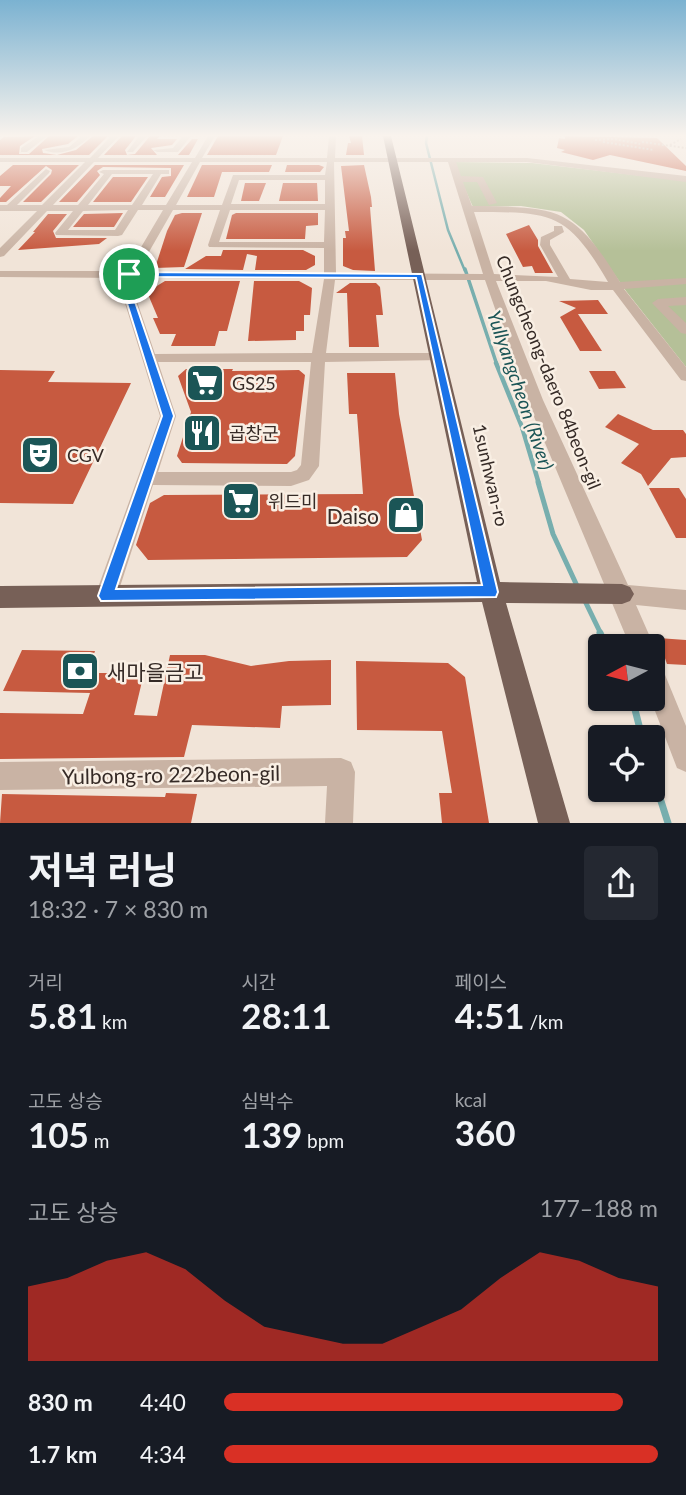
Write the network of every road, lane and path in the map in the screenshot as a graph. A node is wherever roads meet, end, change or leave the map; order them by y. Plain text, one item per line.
1 (45, 174) edge
2 (77, 174) edge
3 (105, 174) edge
4 (162, 174) edge
5 (189, 174) edge
6 (329, 174) edge
7 (402, 174) edge
8 (454, 174) edge
9 (651, 174) edge
10 (328, 178) junction
11 (457, 179) junction
12 (686, 179) edge
13 (492, 203) dead end
14 (170, 207) junction
15 (226, 207) junction
16 (330, 207) junction
17 (4, 208) edge
18 (46, 208) junction
19 (81, 208) junction
20 (137, 208) junction
21 (468, 209) junction
22 (558, 228) dead end
23 (330, 245) junction
24 (0, 254) edge
25 (0, 274) edge
26 (129, 274) junction
27 (330, 275) junction
28 (419, 276) junction
29 (489, 277) junction
30 (568, 283) junction
31 (685, 284) edge
32 (616, 286) junction
33 (686, 301) edge
34 (658, 303) junction
35 (686, 330) edge
36 (437, 356) junction
37 (318, 357) junction
38 (148, 358) junction
39 (686, 375) edge
40 (148, 478) junction
41 (491, 592) junction
42 (614, 594) junction
43 (106, 596) junction
44 (0, 597) edge
45 (686, 600) edge
46 (636, 634) edge
47 (665, 704) edge
48 (686, 759) edge
49 (0, 776) edge
50 (551, 815) edge
51 (339, 823) edge

1 - 17 street
2 - 18 street
3 - 19 street
4 - 20 street
5 - 14 street
6 - 10 street
7 - 28 main road, 1sunhwan-ro
8 - 11 street, Chungcheong-daero 84beon-gil
9 - 12 street
10 - 15 street
10 - 16 street
11 - 13 street
11 - 21 street, Chungcheong-daero 84beon-gil
14 - 15 street
14 - 20 street
14 - 26 street
15 - 16 street
15 - 23 street
16 - 23 street
17 - 18 street
18 - 19 street
18 - 24 street
19 - 20 street
19 - 20 street
21 - 29 street, Chungcheong-daero 84beon-gil
21 - 32 street
22 - 30 street
23 - 27 street
25 - 26 street
26 - 27 street
26 - 38 street
27 - 28 street
27 - 37 street
28 - 29 street
28 - 36 main road, 1sunhwan-ro
29 - 30 street
29 - 42 street, Chungcheong-daero 84beon-gil
30 - 32 street
31 - 32 street
31 - 34 street
32 - 39 street
33 - 34 street
34 - 35 street
36 - 37 street
36 - 41 main road, 1sunhwan-ro
37 - 38 street
37 - 40 street
38 - 40 street
40 - 43 street
41 - 42 main road
41 - 43 main road
41 - 50 main road, 1sunhwan-ro
42 - 45 street
42 - 46 street, Chungcheong-daero 84beon-gil
43 - 44 main road
47 - 48 street
49 - 51 street, Yulbong-ro 222beon-gil

